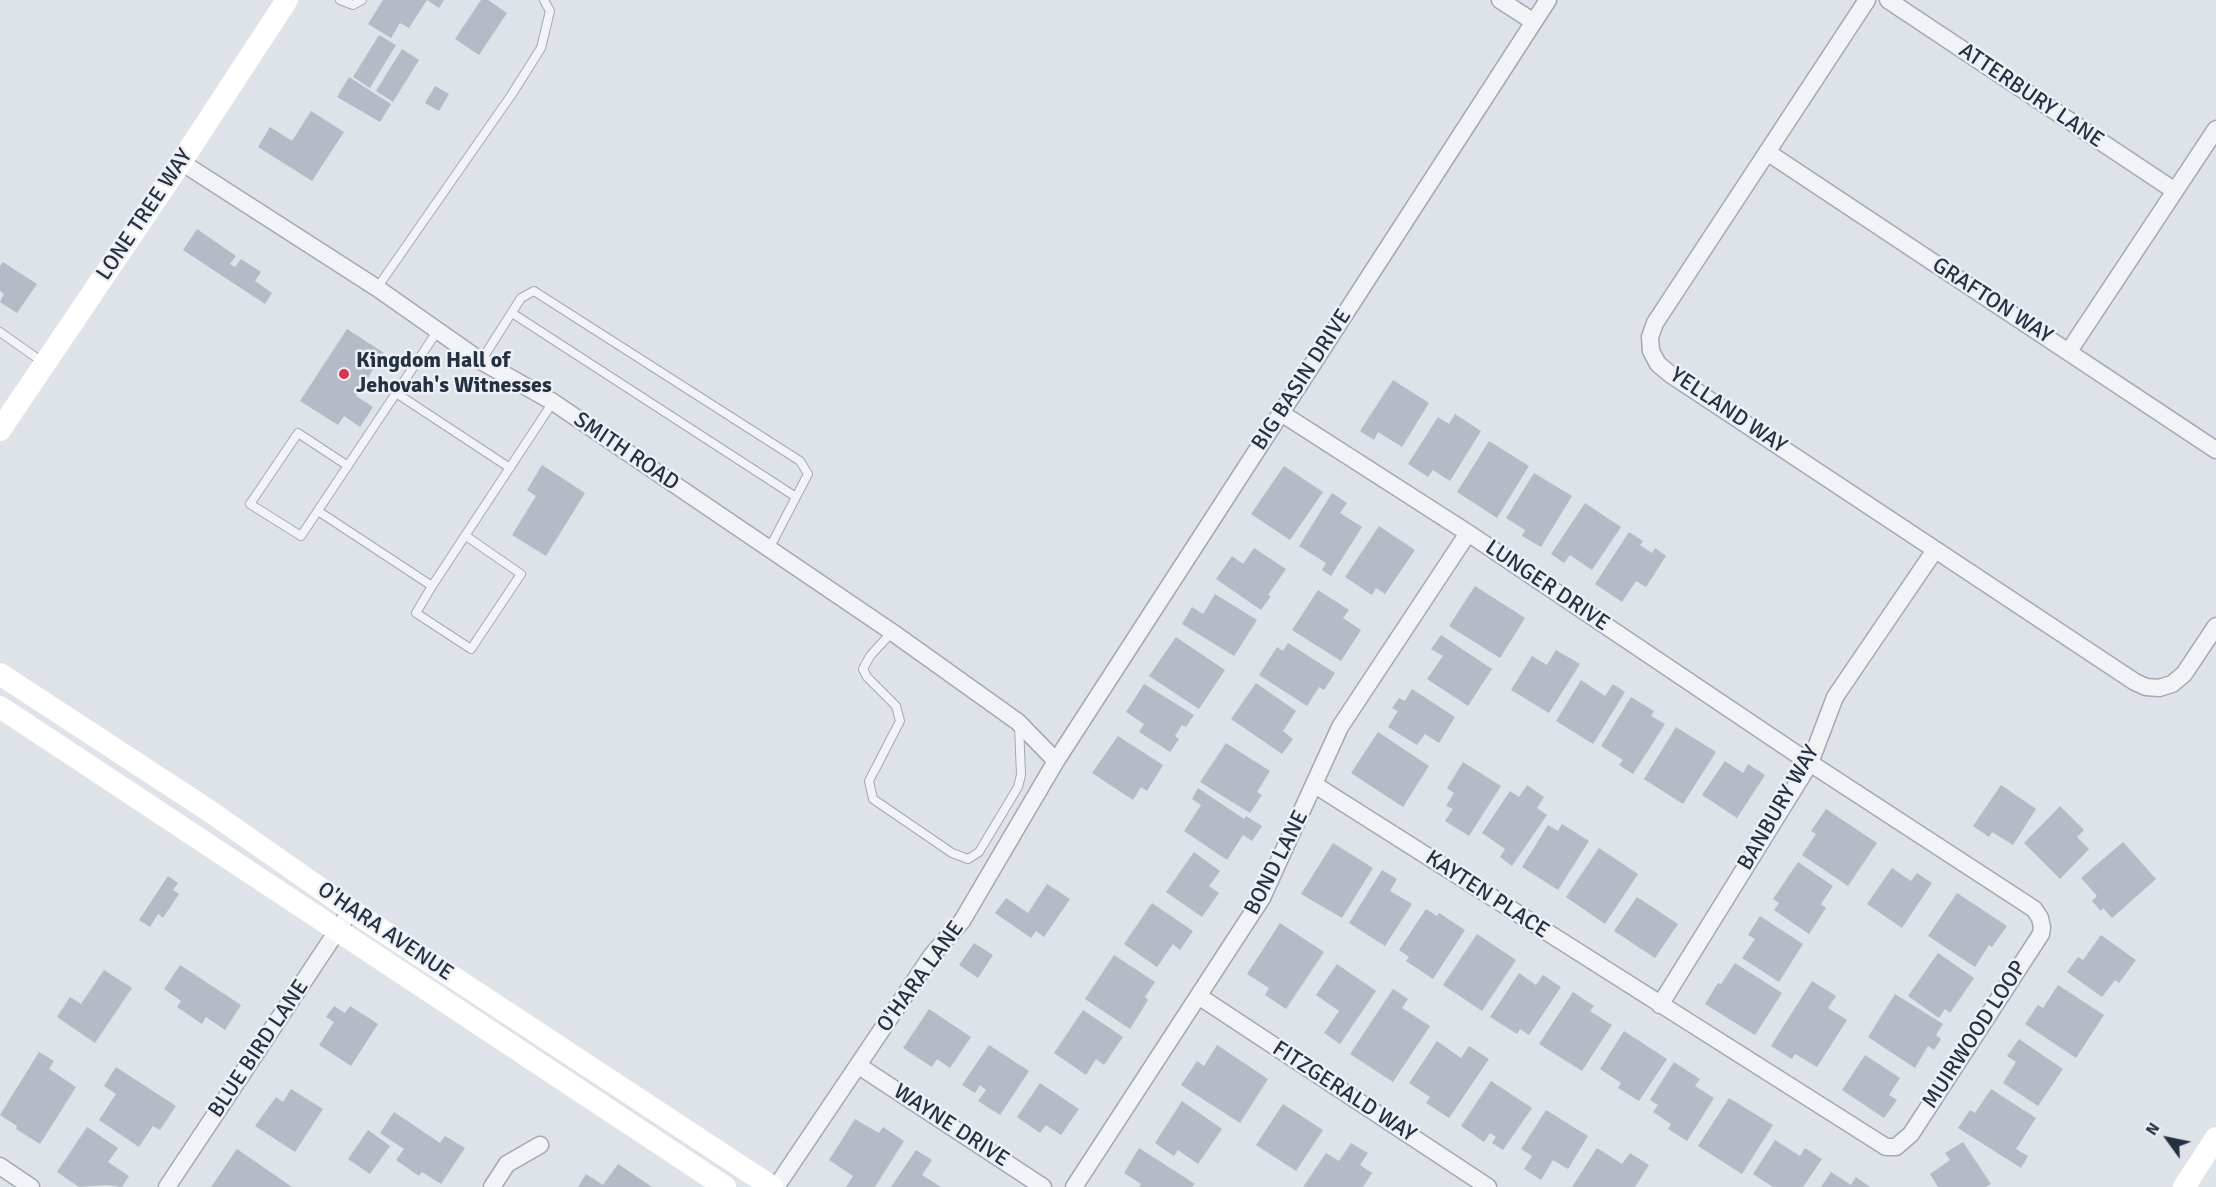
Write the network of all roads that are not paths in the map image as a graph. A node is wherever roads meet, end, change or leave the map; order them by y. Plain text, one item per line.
1 (287, 0) edge
2 (340, 0) edge
3 (362, 0) edge
4 (544, 0) edge
5 (1500, 0) edge
6 (1548, 0) edge
7 (1867, 0) edge
8 (1888, 0) edge
9 (1534, 22) junction
10 (2216, 129) edge
11 (1767, 152) junction
12 (182, 162) junction
13 (2175, 191) junction
14 (377, 288) junction
15 (512, 313) junction
16 (438, 329) junction
17 (0, 332) edge
18 (2069, 351) junction
19 (481, 361) junction
20 (44, 363) junction
21 (396, 393) junction
22 (553, 402) junction
23 (1281, 413) junction
24 (0, 429) edge
25 (2216, 450) edge
26 (348, 466) junction
27 (510, 468) junction
28 (796, 497) junction
29 (318, 511) junction
30 (1468, 533) junction
31 (466, 536) junction
32 (769, 550) junction
33 (1935, 550) junction
34 (432, 586) junction
35 (2216, 626) edge
36 (892, 632) junction
37 (0, 674) edge
38 (0, 707) edge
39 (1018, 722) junction
40 (1056, 761) junction
41 (1810, 763) junction
42 (1315, 785) junction
43 (351, 910) junction
44 (337, 931) junction
45 (1200, 997) junction
46 (1660, 1005) junction
47 (859, 1066) junction
48 (2216, 1138) edge
49 (540, 1145) dead end
50 (0, 1166) edge
51 (31, 1187) edge
52 (167, 1187) edge
53 (492, 1187) edge
54 (724, 1187) edge
55 (774, 1187) edge
56 (1042, 1187) edge
57 (1074, 1187) edge
58 (1488, 1187) edge
59 (2184, 1187) edge

1 - 12 street, LONE TREE WAY
2 - 3 lane
4 - 14 lane
5 - 9 street
6 - 9 street, BIG BASIN DRIVE
7 - 11 street, YELLAND WAY
8 - 13 street, ATTERBURY LANE
9 - 23 street, BIG BASIN DRIVE
10 - 13 street
11 - 18 street, GRAFTON WAY
11 - 33 street, YELLAND WAY
12 - 14 street, SMITH ROAD
12 - 20 street, LONE TREE WAY
13 - 18 street
14 - 16 street, SMITH ROAD
15 - 19 lane
15 - 28 lane
15 - 28 lane
16 - 19 street, SMITH ROAD
16 - 21 lane
17 - 20 lane
18 - 25 street, GRAFTON WAY
19 - 22 street, SMITH ROAD
20 - 24 street, LONE TREE WAY
21 - 26 lane
21 - 27 lane
22 - 27 lane
22 - 32 street, SMITH ROAD
23 - 30 street, LUNGER DRIVE
23 - 40 street, BIG BASIN DRIVE
26 - 29 lane
26 - 29 lane
27 - 31 lane
28 - 32 lane
29 - 34 lane
30 - 41 street, LUNGER DRIVE
30 - 42 street, BOND LANE
31 - 34 lane
31 - 34 lane
32 - 36 street, SMITH ROAD
33 - 35 street, YELLAND WAY
33 - 41 street, BANBURY WAY
36 - 39 street, SMITH ROAD
36 - 39 lane
37 - 43 street, O'HARA AVENUE
38 - 44 street, O'HARA AVENUE
39 - 40 street, SMITH ROAD
40 - 47 street, O'HARA LANE
41 - 46 street, BANBURY WAY
41 - 46 street, MUIRWOOD LOOP
42 - 45 street, BOND LANE
42 - 46 street, KAYTEN PLACE
43 - 44 street, BLUE BIRD LANE
43 - 55 street, O'HARA AVENUE
44 - 52 street, BLUE BIRD LANE
44 - 54 street, O'HARA AVENUE
45 - 57 street, BOND LANE
45 - 58 street, FITZGERALD WAY
47 - 55 street, O'HARA LANE
47 - 56 street, WAYNE DRIVE
48 - 59 street
49 - 53 street
50 - 51 street

